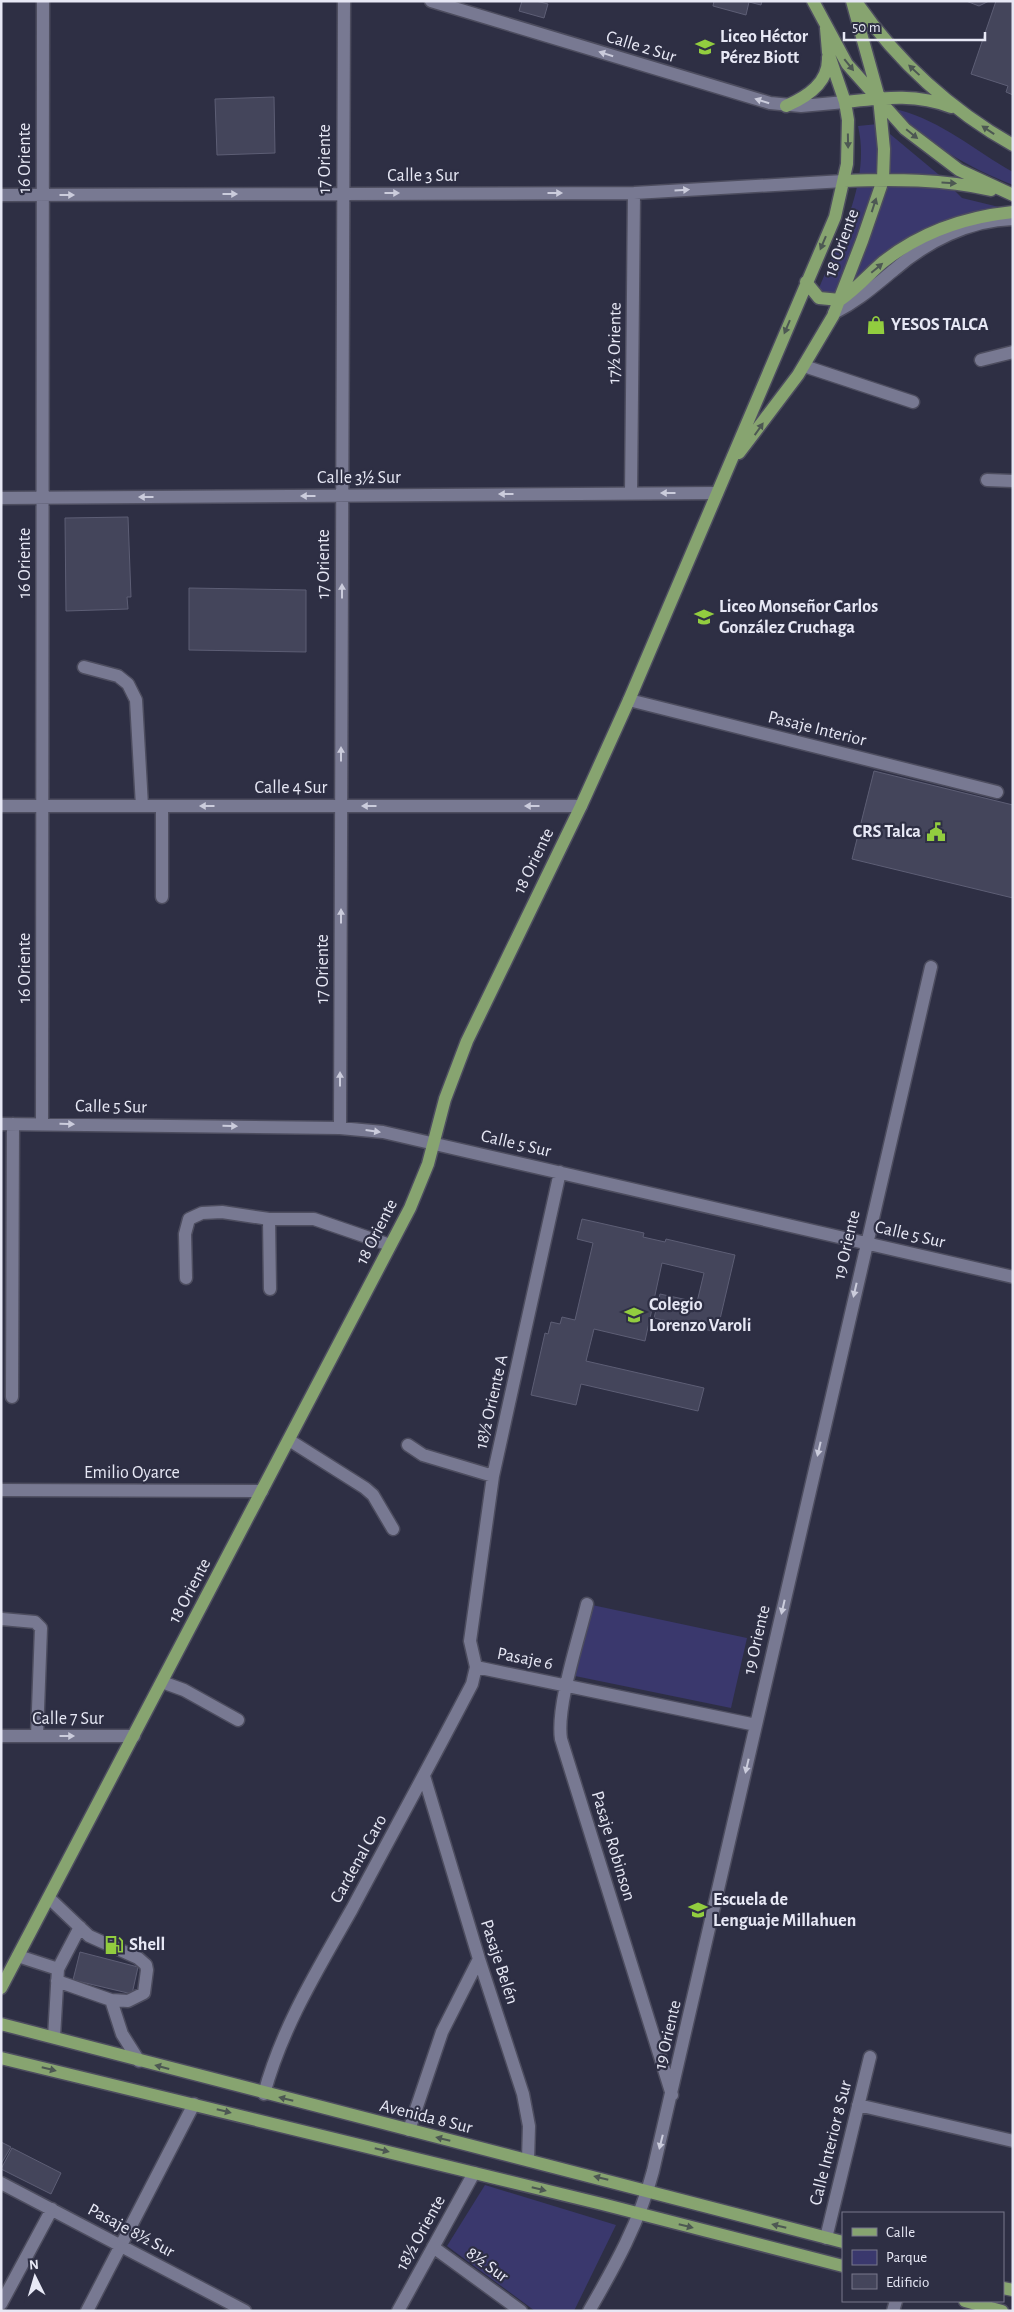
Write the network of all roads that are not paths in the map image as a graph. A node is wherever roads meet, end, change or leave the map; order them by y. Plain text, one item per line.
1 (43, 1) edge
2 (344, 1) edge
3 (430, 1) edge
4 (813, 1) edge
5 (854, 1) edge
6 (471, 7) edge
7 (826, 28) junction
8 (828, 52) junction
9 (879, 98) junction
10 (845, 102) junction
11 (786, 106) junction
12 (964, 113) junction
13 (1013, 145) edge
14 (844, 180) junction
15 (883, 180) junction
16 (634, 193) junction
17 (343, 194) junction
18 (1, 195) edge
19 (43, 195) junction
20 (1013, 195) edge
21 (1013, 212) edge
22 (1013, 219) edge
23 (806, 282) junction
24 (840, 300) junction
25 (834, 313) junction
26 (1013, 352) edge
27 (981, 360) dead end
28 (804, 366) junction
29 (913, 402) dead end
30 (728, 467) junction
31 (987, 480) dead end
32 (1013, 481) edge
33 (717, 493) junction
34 (631, 494) junction
35 (342, 496) junction
36 (43, 497) junction
37 (1, 498) edge
38 (84, 667) dead end
39 (628, 700) junction
40 (997, 792) dead end
41 (1, 806) edge
42 (42, 806) junction
43 (142, 806) junction
44 (162, 806) junction
45 (341, 806) junction
46 (580, 806) junction
47 (162, 897) dead end
48 (931, 967) dead end
49 (7, 1124) edge
50 (42, 1124) junction
51 (340, 1128) junction
52 (434, 1144) junction
53 (560, 1172) junction
54 (269, 1218) junction
55 (866, 1243) junction
56 (390, 1245) junction
57 (1013, 1277) edge
58 (186, 1278) dead end
59 (270, 1289) dead end
60 (12, 1397) dead end
61 (289, 1440) junction
62 (408, 1445) dead end
63 (493, 1476) junction
64 (1, 1490) edge
65 (262, 1491) junction
66 (393, 1529) dead end
67 (587, 1604) dead end
68 (2, 1620) edge
69 (476, 1667) junction
70 (162, 1682) junction
71 (567, 1685) junction
72 (238, 1720) dead end
73 (756, 1725) junction
74 (1, 1736) edge
75 (37, 1736) junction
76 (134, 1736) junction
77 (424, 1776) junction
78 (50, 1898) junction
79 (80, 1927) junction
80 (18, 1956) junction
81 (478, 1959) junction
82 (58, 1975) junction
83 (1, 1988) edge
84 (111, 2000) junction
85 (1, 2024) edge
86 (54, 2037) junction
87 (870, 2057) dead end
88 (1, 2058) edge
89 (139, 2061) junction
90 (264, 2094) junction
91 (672, 2095) junction
92 (194, 2104) junction
93 (858, 2105) junction
94 (409, 2130) junction
95 (1013, 2140) edge
96 (528, 2160) junction
97 (474, 2173) junction
98 (1, 2183) edge
99 (648, 2192) junction
100 (52, 2209) junction
101 (639, 2214) junction
102 (826, 2238) junction
103 (842, 2242) edge
104 (121, 2245) junction
105 (433, 2247) junction
106 (842, 2266) edge
107 (969, 2302) edge
108 (1, 2304) edge
109 (87, 2311) edge
110 (245, 2311) edge
111 (398, 2311) edge
112 (521, 2311) edge
113 (589, 2311) edge
114 (1002, 2311) edge

1 - 19 street, 16 Oriente
2 - 17 street, 17 Oriente
3 - 6 street, Calle 2 Sur
4 - 7 main road
5 - 9 main road, 18 Oriente
12 -> 5 main road
11 -> 6 street, Calle 2 Sur
7 - 8 main road, 18 Oriente
7 -> 9 main road
8 - 10 main road, 18 Oriente
8 - 11 main road
9 - 10 main road
9 - 12 main road
9 - 15 main road, 18 Oriente
9 -> 20 main road
10 - 11 street, Calle 2 Sur
10 -> 14 main road, 18 Oriente
13 -> 12 main road
14 - 15 main road
16 -> 14 street, Calle 3 Sur
14 -> 23 main road, 18 Oriente
15 -> 20 main road
24 -> 15 main road, 18 Oriente
17 -> 16 street, Calle 3 Sur
16 - 34 street, 17½ Oriente
19 -> 17 street, Calle 3 Sur
17 - 35 street, 17 Oriente
18 - 19 street, Calle 3 Sur
19 - 36 street, 16 Oriente
24 -> 21 main road
22 - 25 street
23 - 24 main road
23 -> 30 main road, 18 Oriente
24 - 25 main road, 18 Oriente
25 - 28 main road, 18 Oriente
26 - 27 street
28 - 29 street
30 -> 28 main road, 18 Oriente
30 - 33 main road, 18 Oriente
31 - 32 street
33 -> 34 street, Calle 3½ Sur
33 - 39 main road, 18 Oriente
34 -> 35 street, Calle 3½ Sur
35 -> 36 street, Calle 3½ Sur
45 -> 35 street, 17 Oriente
36 - 37 street, Calle 3½ Sur
36 - 42 street, 16 Oriente
38 - 43 street
39 - 40 street, Pasaje Interior
39 - 46 main road, 18 Oriente
41 - 42 street, Calle 4 Sur
42 - 43 street, Calle 4 Sur
42 - 50 street, 16 Oriente
43 - 44 street, Calle 4 Sur
45 -> 44 street, Calle 4 Sur
44 - 47 street
46 -> 45 street, Calle 4 Sur
51 -> 45 street, 17 Oriente
46 - 52 main road, 18 Oriente
48 - 55 street, 19 Oriente
49 - 50 street, Calle 5 Sur
49 - 60 street
50 -> 51 street, Calle 5 Sur
51 -> 52 street, Calle 5 Sur
52 - 53 street, Calle 5 Sur
52 - 56 main road, 18 Oriente
53 - 55 street, Calle 5 Sur
53 - 63 street, 18½ Oriente A
54 - 56 street
54 - 58 street
54 - 59 street
55 - 57 street, Calle 5 Sur
55 -> 73 street, 19 Oriente
56 - 61 main road, 18 Oriente
61 - 65 main road, 18 Oriente
61 - 66 street
62 - 63 street
63 - 69 street, 18½ Oriente A
64 - 65 street, Emilio Oyarce
65 - 70 main road, 18 Oriente
67 - 71 street, Pasaje Robinson
68 - 75 street
69 - 71 street, Pasaje 6
69 - 77 street, Cardenal Caro
70 - 72 street
70 - 76 main road, 18 Oriente
71 - 73 street, Pasaje 6
71 - 91 street, Pasaje Robinson
73 -> 91 street, 19 Oriente
74 - 75 street, Calle 7 Sur
75 -> 76 street, Calle 7 Sur
76 - 78 main road, 18 Oriente
77 - 81 street, Pasaje Belén
77 - 90 street, Cardenal Caro
78 - 79 street
78 - 80 main road, 18 Oriente
79 - 82 street
79 - 84 street
80 - 82 street
80 - 83 main road, 18 Oriente
81 - 94 street
81 - 96 street, Pasaje Belén
82 - 84 street
82 - 86 street
84 - 89 street
85 - 86 main road, Avenida 8 Sur
86 - 89 main road, Avenida 8 Sur
87 - 93 street, Calle Interior 8 Sur
88 -> 92 main road
90 -> 89 main road, Avenida 8 Sur
94 -> 90 main road, Avenida 8 Sur
91 -> 99 street, 19 Oriente
92 -> 97 main road
92 - 104 street
93 - 95 street
93 - 102 street, Calle Interior 8 Sur
96 -> 94 main road, Avenida 8 Sur
99 -> 96 main road, Avenida 8 Sur
97 -> 101 main road
97 - 105 street, 18½ Oriente
98 - 100 street, Pasaje 8½ Sur
99 - 101 street, 19 Oriente
102 -> 99 main road, Avenida 8 Sur
100 - 104 street, Pasaje 8½ Sur
100 - 108 street
101 -> 106 main road
101 - 113 street, 19 Oriente
102 - 103 main road, Avenida 8 Sur
104 - 109 street
104 - 110 street, Pasaje 8½ Sur
105 - 111 street, 18½ Oriente
105 - 112 street, 8½ Sur
107 - 114 main road

